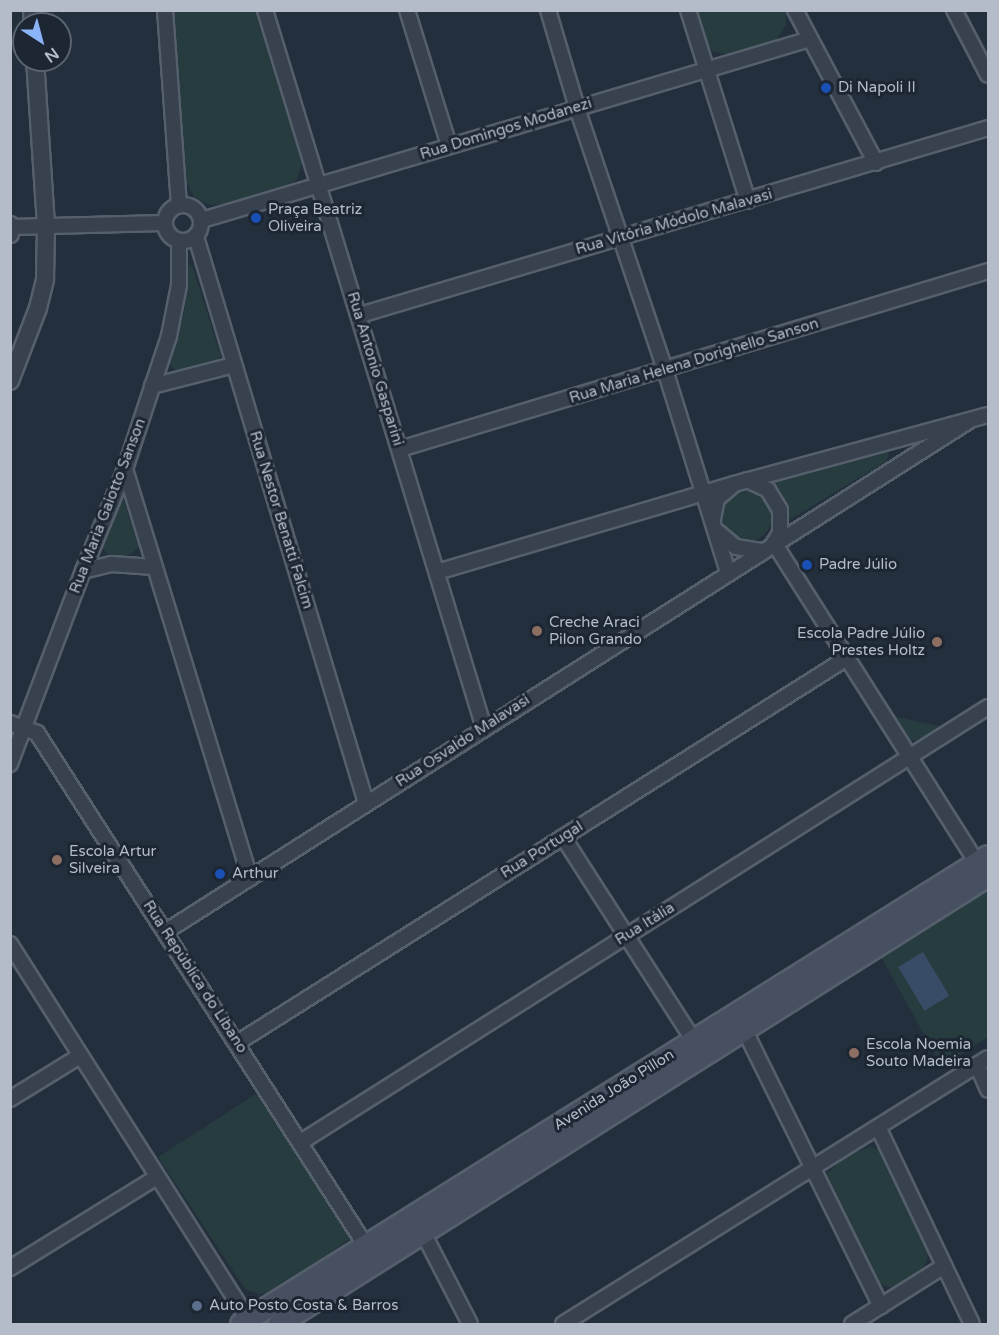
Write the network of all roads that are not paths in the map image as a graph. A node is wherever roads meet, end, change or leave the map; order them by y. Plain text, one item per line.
1 (165, 10) edge
2 (265, 10) edge
3 (406, 10) edge
4 (548, 10) edge
5 (688, 10) edge
6 (795, 10) edge
7 (954, 10) edge
8 (810, 39) junction
9 (707, 70) junction
10 (36, 72) edge
11 (988, 75) edge
12 (577, 108) junction
13 (988, 128) edge
14 (448, 146) junction
15 (876, 163) junction
16 (318, 185) junction
17 (748, 201) junction
18 (179, 205) junction
19 (202, 220) junction
20 (165, 223) junction
21 (46, 225) junction
22 (11, 226) edge
23 (10, 234) edge
24 (196, 237) junction
25 (621, 238) junction
26 (178, 241) junction
27 (988, 271) edge
28 (360, 315) junction
29 (234, 365) junction
30 (665, 370) junction
31 (10, 381) edge
32 (152, 386) junction
33 (988, 415) edge
34 (969, 421) junction
35 (400, 449) junction
36 (125, 469) junction
37 (740, 482) junction
38 (704, 494) junction
39 (714, 525) junction
40 (774, 543) junction
41 (761, 551) junction
42 (154, 567) junction
43 (83, 571) junction
44 (436, 572) junction
45 (728, 572) junction
46 (847, 658) junction
47 (988, 707) edge
48 (10, 723) edge
49 (24, 728) junction
50 (484, 728) junction
51 (909, 757) junction
52 (10, 765) edge
53 (366, 804) junction
54 (563, 837) junction
55 (985, 868) edge
56 (250, 878) junction
57 (165, 932) junction
58 (627, 936) junction
59 (10, 944) edge
60 (740, 1021) junction
61 (237, 1043) junction
62 (699, 1048) junction
63 (80, 1056) junction
64 (983, 1062) edge
65 (988, 1090) edge
66 (10, 1099) edge
67 (878, 1127) junction
68 (301, 1142) junction
69 (813, 1167) junction
70 (156, 1176) junction
71 (413, 1215) junction
72 (423, 1233) junction
73 (366, 1246) junction
74 (944, 1266) junction
75 (10, 1268) edge
76 (881, 1306) junction
77 (246, 1323) edge
78 (279, 1324) edge
79 (470, 1324) edge
80 (563, 1324) edge
81 (852, 1324) edge
82 (972, 1324) edge

1 - 18 street
2 - 16 street, Rua Antonio Gasparini
3 - 14 street
4 - 12 street
5 - 9 street
6 - 8 street
7 - 11 street
8 - 9 street, Rua Domingos Modanezi
8 - 15 street
9 - 12 street, Rua Domingos Modanezi
9 - 17 street
10 - 21 street
12 - 14 street, Rua Domingos Modanezi
12 - 25 street
13 - 15 street, Rua Vitória Módolo Malavasi
14 - 16 street, Rua Domingos Modanezi
15 - 17 street, Rua Vitória Módolo Malavasi
16 - 19 street, Rua Domingos Modanezi
16 - 28 street, Rua Antonio Gasparini
17 - 25 street, Rua Vitória Módolo Malavasi
18 - 19 street
18 - 20 street
19 - 24 street
20 - 21 street
20 - 26 street
21 - 22 street
21 - 31 street
22 - 23 street
24 - 26 street
24 - 29 street, Rua Nestor Benatti Falcim
25 - 28 street, Rua Vitória Módolo Malavasi
25 - 30 street
26 - 32 street, Rua Maria Gaiotto Sanson
27 - 30 street, Rua Maria Helena Dorighello Sanson
28 - 35 street, Rua Antonio Gasparini
29 - 32 street
29 - 53 street, Rua Nestor Benatti Falcim
30 - 35 street, Rua Maria Helena Dorighello Sanson
30 - 38 street
32 - 36 street, Rua Maria Gaiotto Sanson
33 - 34 street
34 - 37 street
34 - 40 street
35 - 44 street, Rua Antonio Gasparini
36 - 42 street
36 - 43 street, Rua Maria Gaiotto Sanson
37 - 38 street
37 - 39 street
37 - 40 street
38 - 39 street
38 - 44 street
39 - 41 street
39 - 45 street
40 - 41 street
40 - 46 street
41 - 45 street, Rua Osvaldo Malavasi
42 - 43 street
42 - 56 street
43 - 49 street, Rua Maria Gaiotto Sanson
44 - 50 street, Rua Antonio Gasparini
45 - 50 street, Rua Osvaldo Malavasi
46 - 51 street
46 - 54 street, Rua Portugal
47 - 51 street, Rua Itália
48 - 49 street, Rua República do Líbano
49 - 52 street, Rua Maria Gaiotto Sanson
49 - 57 street, Rua República do Líbano
50 - 53 street, Rua Osvaldo Malavasi
51 - 55 street
51 - 58 street, Rua Itália
53 - 56 street, Rua Osvaldo Malavasi
54 - 58 street
54 - 61 street, Rua Portugal
55 - 60 main road, Avenida João Pillon
56 - 57 street, Rua Osvaldo Malavasi
57 - 61 street, Rua República do Líbano
58 - 62 street
58 - 68 street, Rua Itália
59 - 63 street
60 - 62 main road, Avenida João Pillon
60 - 69 street
61 - 68 street, Rua República do Líbano
62 - 71 main road, Avenida João Pillon
62 - 72 main road, Avenida João Pillon
63 - 66 street
63 - 70 street
64 - 65 street
64 - 67 street
67 - 69 street
67 - 74 street
68 - 73 street, Rua República do Líbano
69 - 76 street
69 - 80 street
70 - 75 street
70 - 77 street
71 - 72 street
71 - 73 main road, Avenida João Pillon
72 - 78 main road, Avenida João Pillon
72 - 79 street
73 - 77 main road, Avenida João Pillon
74 - 76 street
74 - 82 street
76 - 81 street

